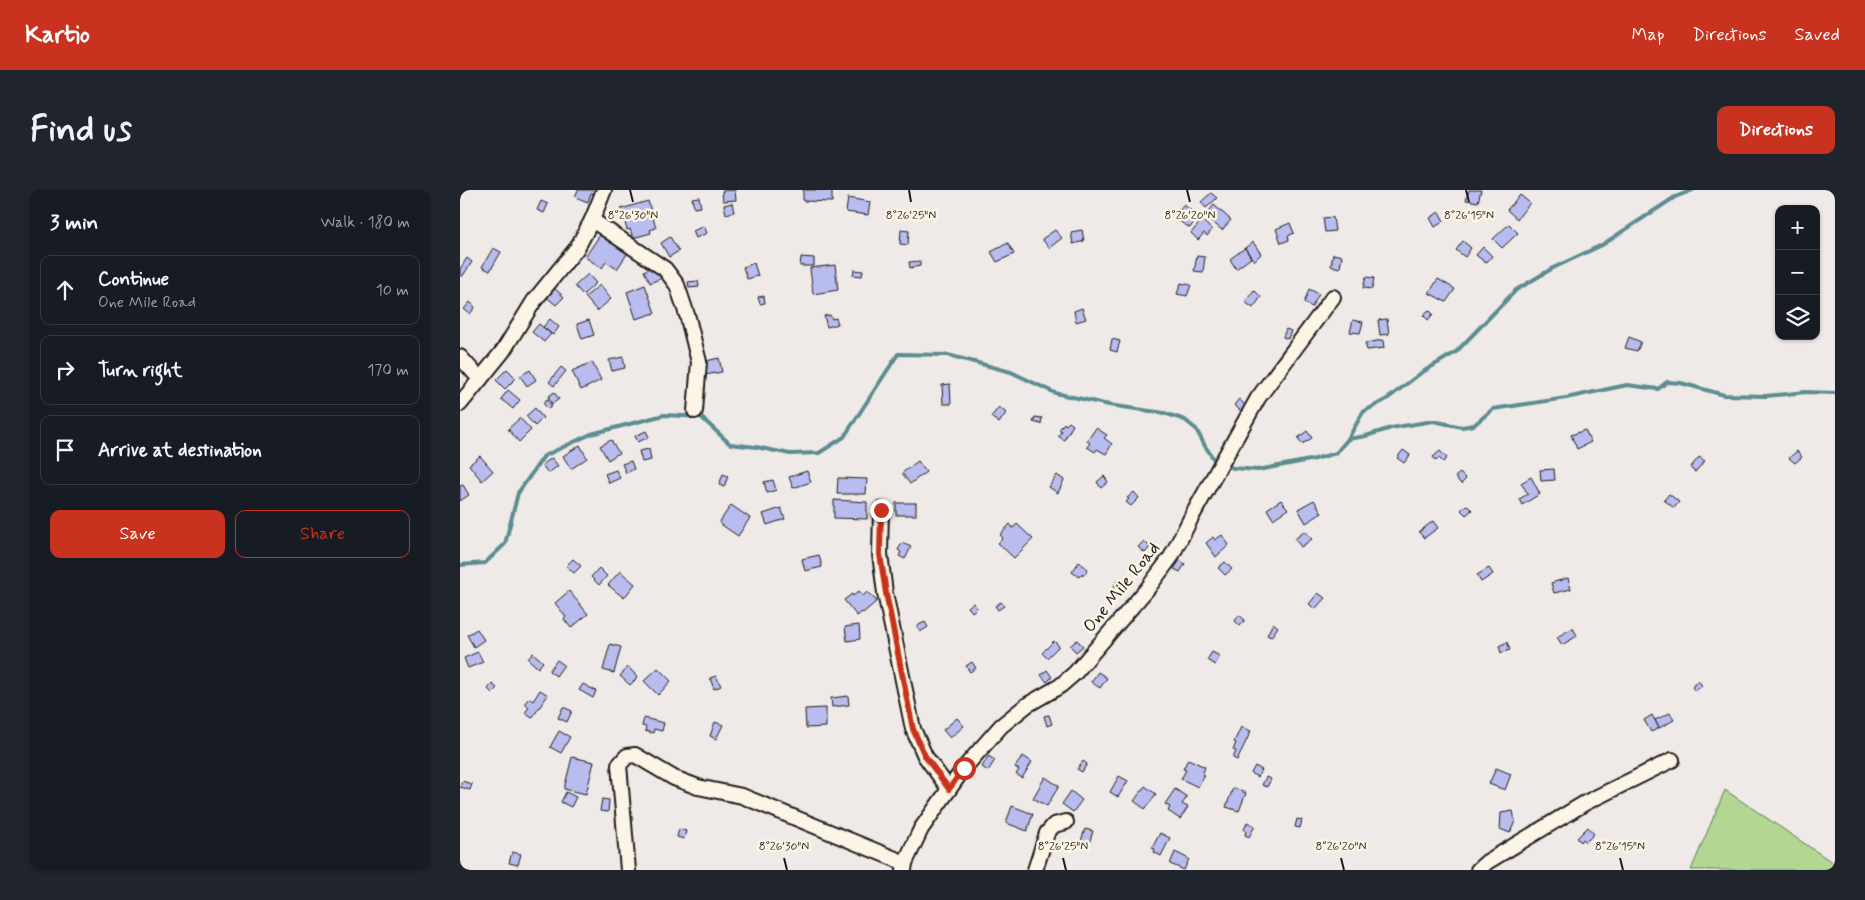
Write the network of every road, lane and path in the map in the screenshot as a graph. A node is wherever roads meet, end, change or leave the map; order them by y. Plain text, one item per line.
1 (604, 190) edge
2 (592, 220) junction
3 (1333, 297) dead end
4 (460, 357) edge
5 (480, 379) junction
6 (460, 404) edge
7 (695, 411) dead end
8 (881, 510) dead end
9 (1672, 760) dead end
10 (949, 789) junction
11 (1066, 822) dead end
12 (905, 866) edge
13 (628, 868) edge
14 (1035, 870) edge
15 (1478, 870) edge

1 - 2 street
2 - 5 street
2 - 7 street
3 - 10 street, One Mile Road
4 - 5 street
5 - 6 street
8 - 10 street
9 - 15 street
10 - 12 street, One Mile Road
11 - 14 street
12 - 13 street

